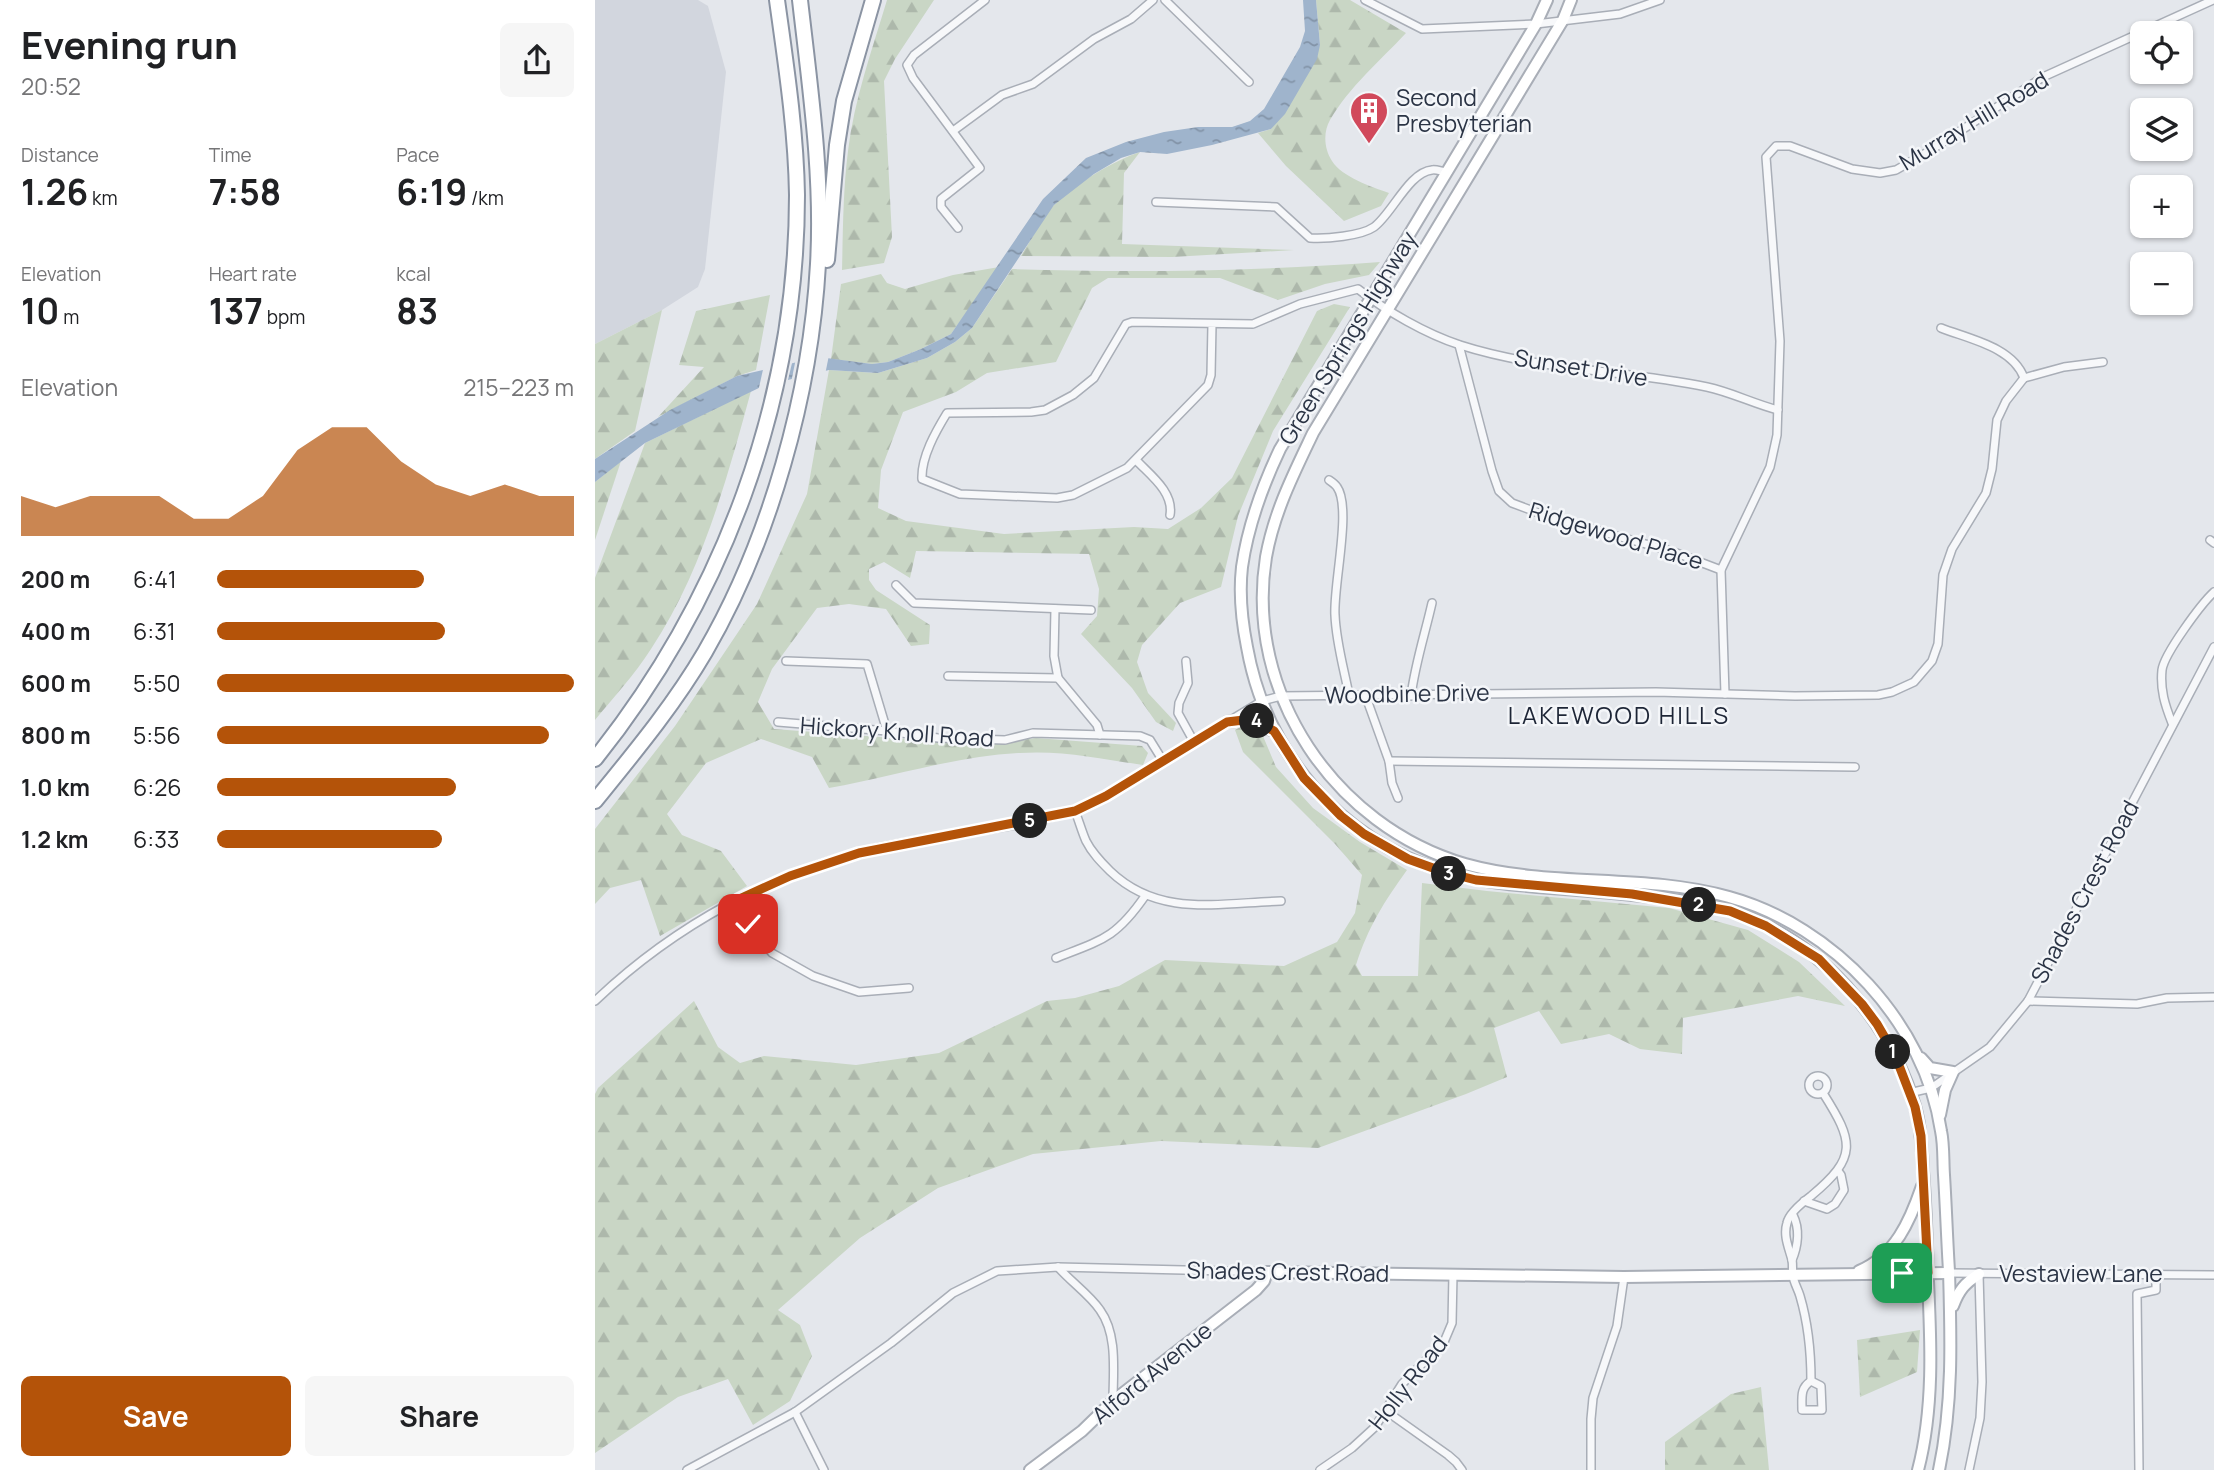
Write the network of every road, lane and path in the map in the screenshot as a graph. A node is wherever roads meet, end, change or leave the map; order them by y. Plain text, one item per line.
1 (776, 0) edge
2 (800, 0) edge
3 (873, 0) edge
4 (985, 0) edge
5 (1153, 0) edge
6 (1165, 0) edge
7 (1547, 0) edge
8 (1571, 0) edge
9 (1660, 0) edge
10 (2213, 0) edge
11 (1368, 2) edge
12 (1563, 20) junction
13 (1536, 24) junction
14 (1249, 82) dead end
15 (953, 131) junction
16 (1448, 173) junction
17 (1156, 202) dead end
18 (958, 228) dead end
19 (823, 261) junction
20 (1370, 298) junction
21 (1388, 312) junction
22 (1212, 324) junction
23 (1941, 328) dead end
24 (1459, 345) junction
25 (2103, 362) dead end
26 (2024, 379) junction
27 (1779, 410) junction
28 (1136, 460) junction
29 (1329, 480) dead end
30 (1170, 515) dead end
31 (1721, 570) junction
32 (896, 585) dead end
33 (2214, 592) edge
34 (1432, 603) dead end
35 (1055, 609) junction
36 (1091, 610) dead end
37 (2214, 647) edge
38 (786, 661) dead end
39 (1186, 662) dead end
40 (948, 676) dead end
41 (1058, 678) junction
42 (1725, 694) junction
43 (1349, 695) junction
44 (1281, 696) junction
45 (1411, 696) junction
46 (1366, 697) junction
47 (1262, 701) junction
48 (1227, 722) junction
49 (778, 723) dead end
50 (2172, 723) junction
51 (887, 731) junction
52 (1274, 731) junction
53 (1100, 735) junction
54 (1194, 742) junction
55 (595, 759) edge
56 (1163, 761) junction
57 (1389, 761) junction
58 (1856, 766) dead end
59 (1398, 798) dead end
60 (595, 801) edge
61 (1075, 811) junction
62 (1498, 877) junction
63 (1145, 897) junction
64 (737, 900) junction
65 (1281, 901) dead end
66 (1056, 958) dead end
67 (909, 988) dead end
68 (2214, 998) edge
69 (595, 1000) edge
70 (2028, 1001) junction
71 (1917, 1054) junction
72 (1953, 1072) junction
73 (1931, 1088) junction
74 (1823, 1093) dead end
75 (1909, 1093) junction
76 (1939, 1121) junction
77 (1838, 1171) junction
78 (1924, 1180) junction
79 (1804, 1201) junction
80 (1058, 1268) junction
81 (1267, 1272) junction
82 (1853, 1273) junction
83 (1928, 1273) junction
84 (1949, 1273) junction
85 (1453, 1274) junction
86 (1979, 1274) junction
87 (2156, 1274) junction
88 (1793, 1275) junction
89 (2214, 1275) edge
90 (1624, 1277) junction
91 (1950, 1315) junction
92 (1930, 1370) junction
93 (1951, 1371) junction
94 (1811, 1381) junction
95 (1113, 1401) junction
96 (1386, 1411) junction
97 (795, 1412) junction
98 (687, 1470) edge
99 (824, 1470) edge
100 (1031, 1470) edge
101 (1320, 1470) edge
102 (1462, 1470) edge
103 (1591, 1470) edge
104 (1918, 1470) edge
105 (1939, 1470) edge
106 (1969, 1470) edge
107 (2139, 1470) edge

1 - 55 highway
2 - 19 highway
3 - 19 highway
4 - 15 street
5 - 15 street
6 - 14 street
7 - 13 main road, Green Springs Highway
8 - 12 main road, Green Springs Highway
9 - 12 street
10 - 27 street, Murray Hill Road
11 - 13 street
12 - 13 street
12 - 21 main road, Green Springs Highway
13 - 16 main road, Green Springs Highway
15 - 18 street
16 - 17 street
16 - 20 main road, Green Springs Highway
19 - 60 highway
20 - 21 street, Sunset Drive
20 - 22 street
20 - 47 main road, Green Springs Highway
21 - 24 street, Sunset Drive
21 - 44 main road, Green Springs Highway
22 - 28 street
22 - 28 street
23 - 26 street
24 - 27 street, Sunset Drive
24 - 31 street, Ridgewood Place
25 - 26 street
26 - 42 street, Woodbine Drive
27 - 31 street
28 - 30 street
29 - 43 street
31 - 42 street
32 - 35 street
33 - 50 street
34 - 45 street
35 - 36 street
35 - 41 street
37 - 50 street, Shades Crest Road
38 - 51 street
39 - 54 street
40 - 41 street
41 - 53 street
42 - 45 street, Woodbine Drive
43 - 44 street, Woodbine Drive
43 - 46 street, Woodbine Drive
44 - 47 street, Woodbine Drive
44 - 62 main road, Green Springs Highway
45 - 46 street, Woodbine Drive
46 - 57 street
47 - 48 street, Woodbine Drive
47 - 52 main road, Green Springs Highway
48 - 52 main road
48 - 54 street, Woodbine Drive
49 - 51 street, Hickory Knoll Road
50 - 70 street, Shades Crest Road
51 - 53 street, Hickory Knoll Road
52 - 62 main road, Green Springs Highway
53 - 56 street, Hickory Knoll Road
54 - 56 street, Woodbine Drive
56 - 61 street, Woodbine Drive
57 - 58 street
57 - 59 street
61 - 63 street
61 - 64 street, Woodbine Drive
62 - 71 main road
62 - 75 main road
63 - 65 street
63 - 66 street
64 - 67 street
64 - 69 street, Woodbine Drive
68 - 70 street
70 - 72 street, Shades Crest Road
71 - 72 main road
71 - 73 main road
72 - 73 street, Shades Crest Road
72 - 76 main road
73 - 75 street, Shades Crest Road
73 - 76 main road
74 - 77 street
75 - 78 main road
76 - 84 main road
77 - 79 street
77 - 79 street
78 - 82 main road
78 - 83 main road
79 - 88 street
80 - 81 street, Shades Crest Road
80 - 95 street
80 - 97 street, Shades Crest Road
81 - 85 main road, Shades Crest Road
81 - 95 main road, Alford Avenue
82 - 83 main road, Shades Crest Road
82 - 88 main road, Shades Crest Road
83 - 84 main road, Shades Crest Road
83 - 92 main road
84 - 86 street, Vestaview Lane
84 - 91 main road
85 - 90 main road, Shades Crest Road
85 - 96 street, Holly Road
86 - 87 street, Vestaview Lane
86 - 91 main road
86 - 106 street
87 - 89 street, Vestaview Lane
87 - 107 street
88 - 90 main road, Shades Crest Road
88 - 94 street
90 - 103 street
91 - 93 main road
92 - 93 main road
92 - 104 main road
93 - 105 main road
94 - 94 street
95 - 100 main road, Alford Avenue
96 - 101 street, Holly Road
96 - 102 street
97 - 98 street, Shades Crest Road
97 - 99 street

